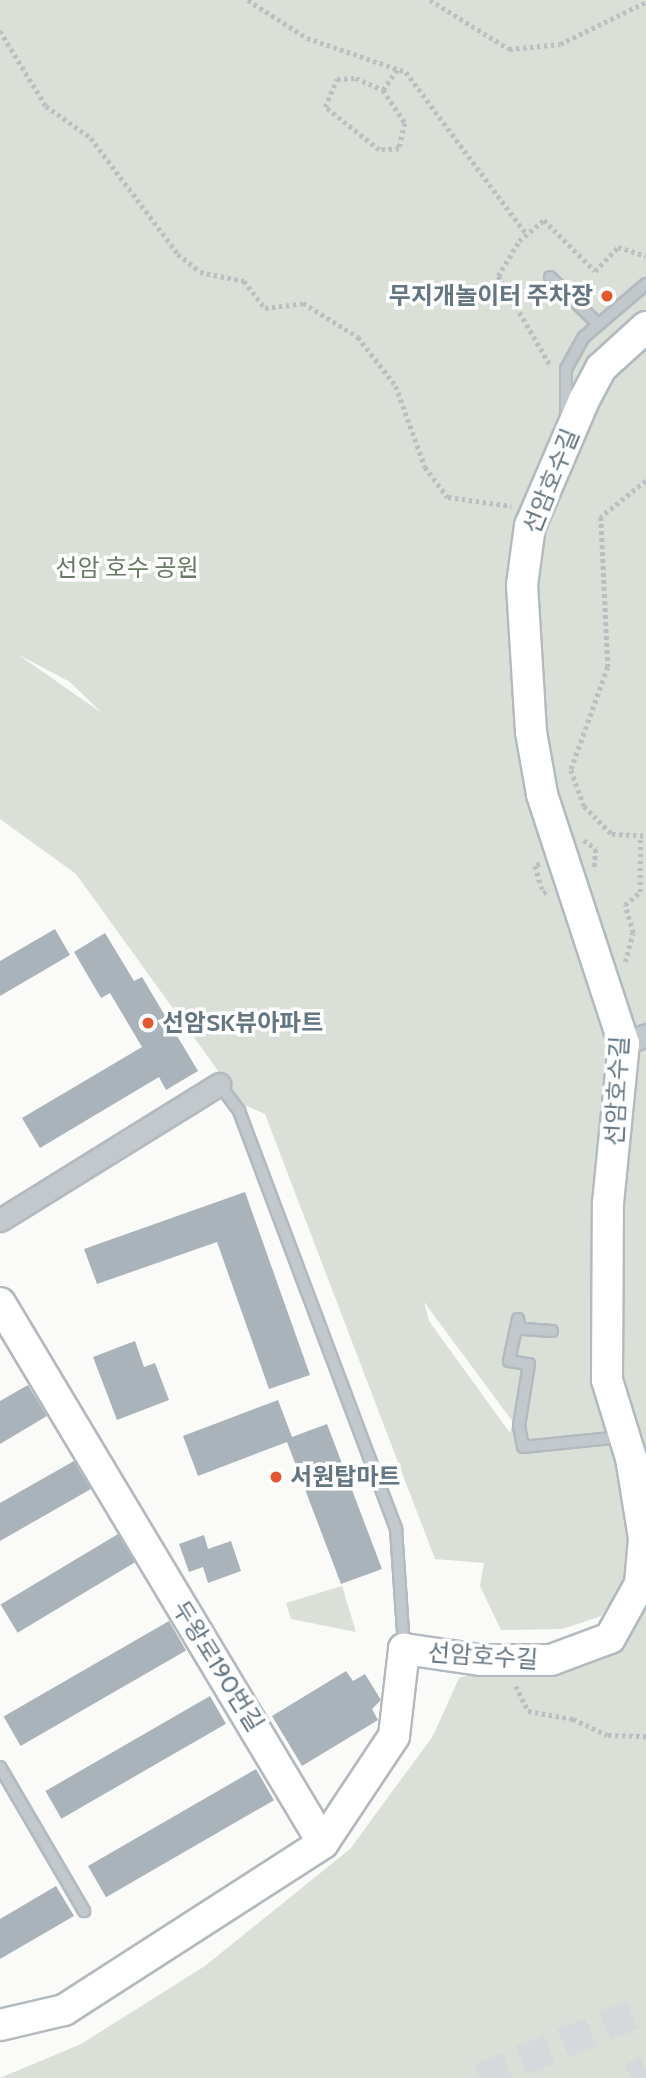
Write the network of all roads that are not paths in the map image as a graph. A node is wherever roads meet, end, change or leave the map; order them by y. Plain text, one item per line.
1 (550, 277) dead end
2 (646, 284) edge
3 (598, 324) junction
4 (646, 327) edge
5 (566, 441) junction
6 (635, 1039) edge
7 (219, 1084) joint
8 (0, 1220) edge
9 (0, 1303) edge
10 (552, 1331) dead end
11 (623, 1437) junction
12 (404, 1649) junction
13 (0, 1767) edge
14 (323, 1843) junction
15 (84, 1911) dead end
16 (0, 2025) edge

1 - 3 lane
2 - 3 lane
3 - 5 lane
4 - 5 street, 선암호수길
5 - 6 street, 선암호수길
6 - 11 street, 선암호수길
7 - 8 street
7 - 12 lane
9 - 14 street, 두왕로190번길
10 - 11 lane
11 - 12 street, 선암호수길
12 - 14 street
13 - 15 lane
14 - 16 street

